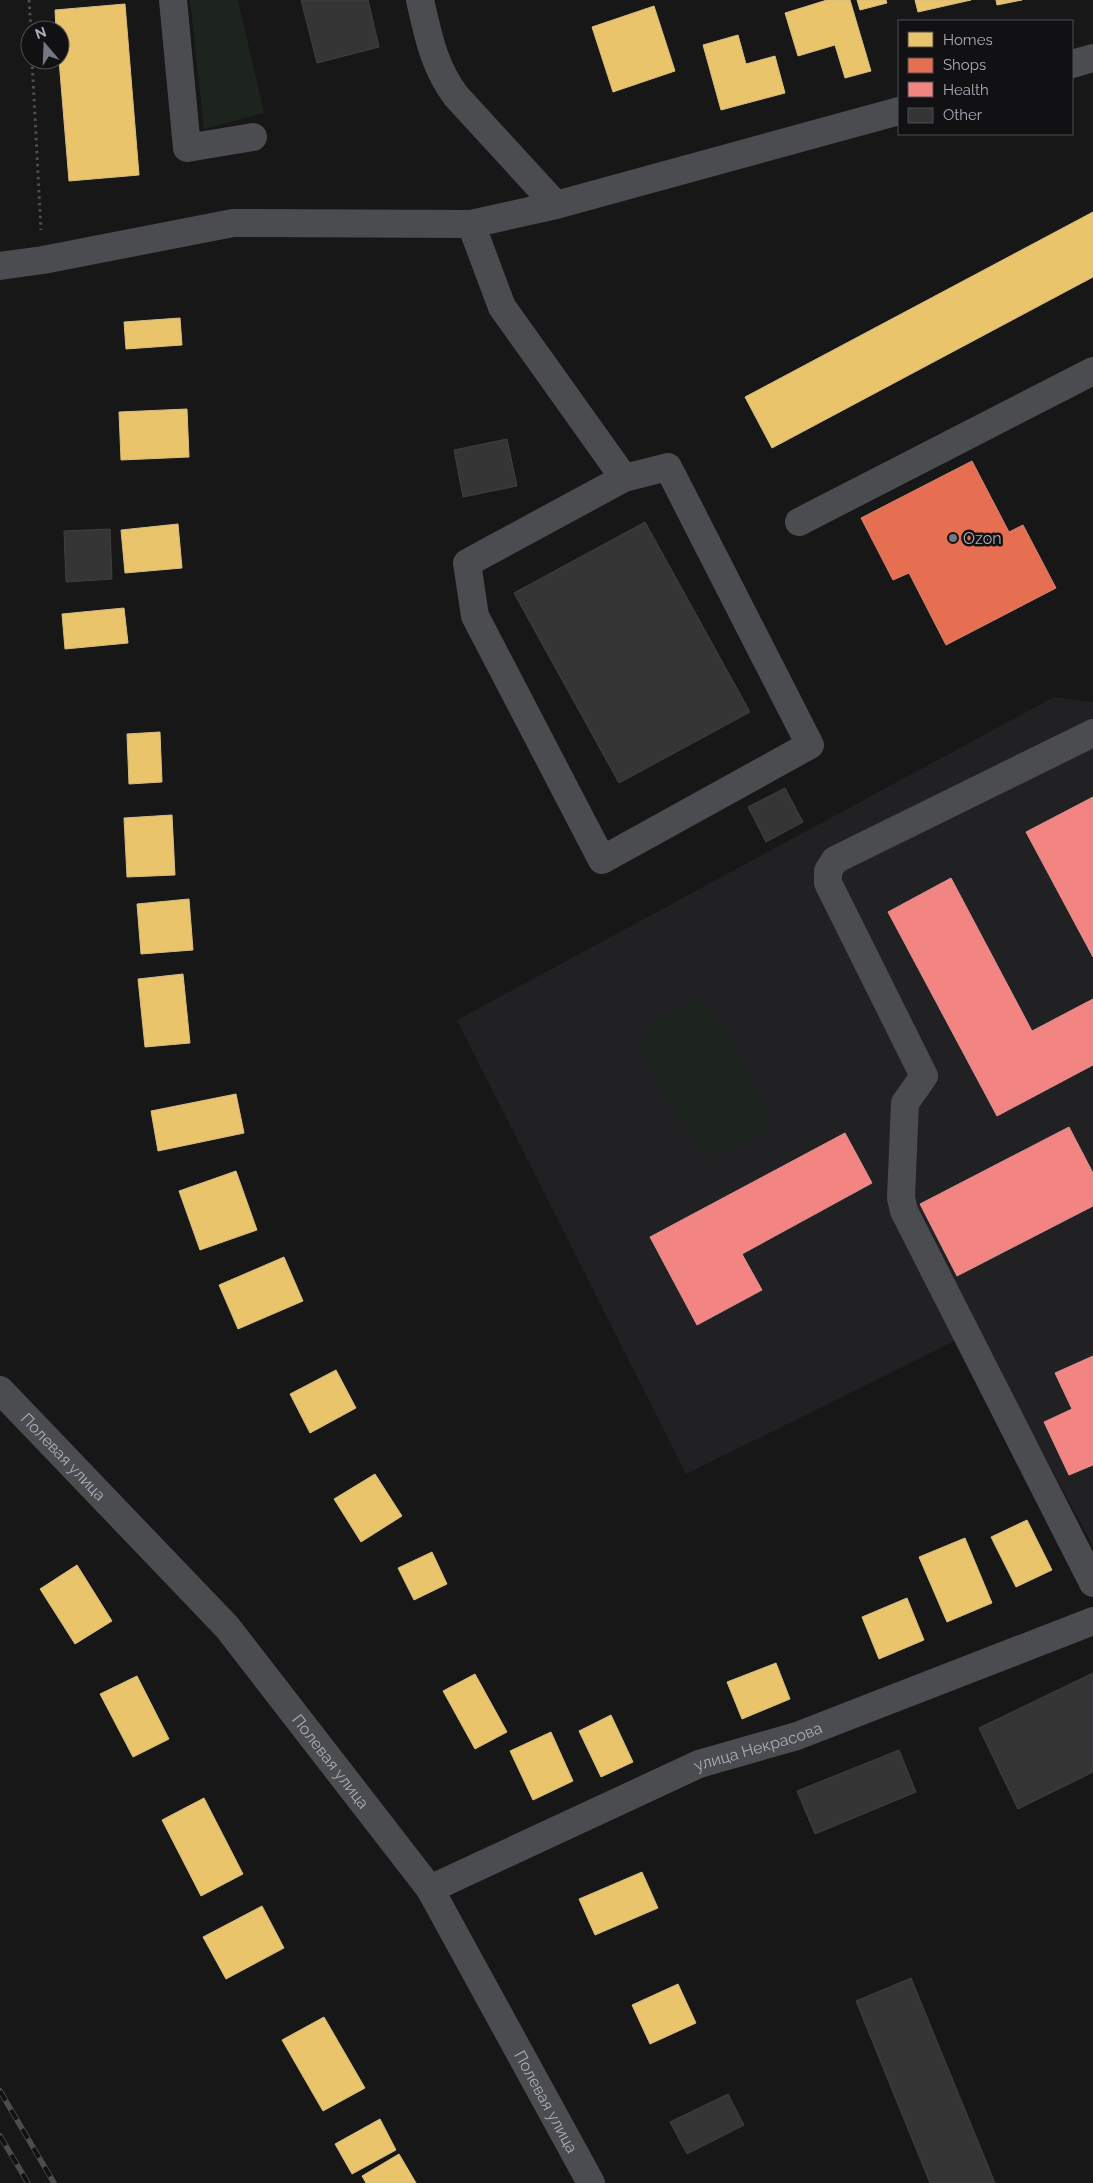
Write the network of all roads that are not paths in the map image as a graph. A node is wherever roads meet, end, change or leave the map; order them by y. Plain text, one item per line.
1 (173, 0) edge
2 (420, 0) edge
3 (1093, 58) edge
4 (1073, 64) edge
5 (898, 111) edge
6 (253, 137) dead end
7 (556, 205) junction
8 (471, 224) junction
9 (0, 266) edge
10 (1093, 371) edge
11 (624, 478) junction
12 (799, 522) dead end
13 (1093, 733) edge
14 (0, 1390) edge
15 (1093, 1583) edge
16 (1093, 1621) edge
17 (430, 1889) junction
18 (591, 2183) edge

1 - 6 street
2 - 7 street
3 - 4 street
5 - 7 street
7 - 8 street
8 - 9 street
8 - 11 street
10 - 12 street
11 - 11 street
13 - 15 street
14 - 17 street, Полевая улица
16 - 17 street, улица Некрасова
17 - 18 street, Полевая улица

